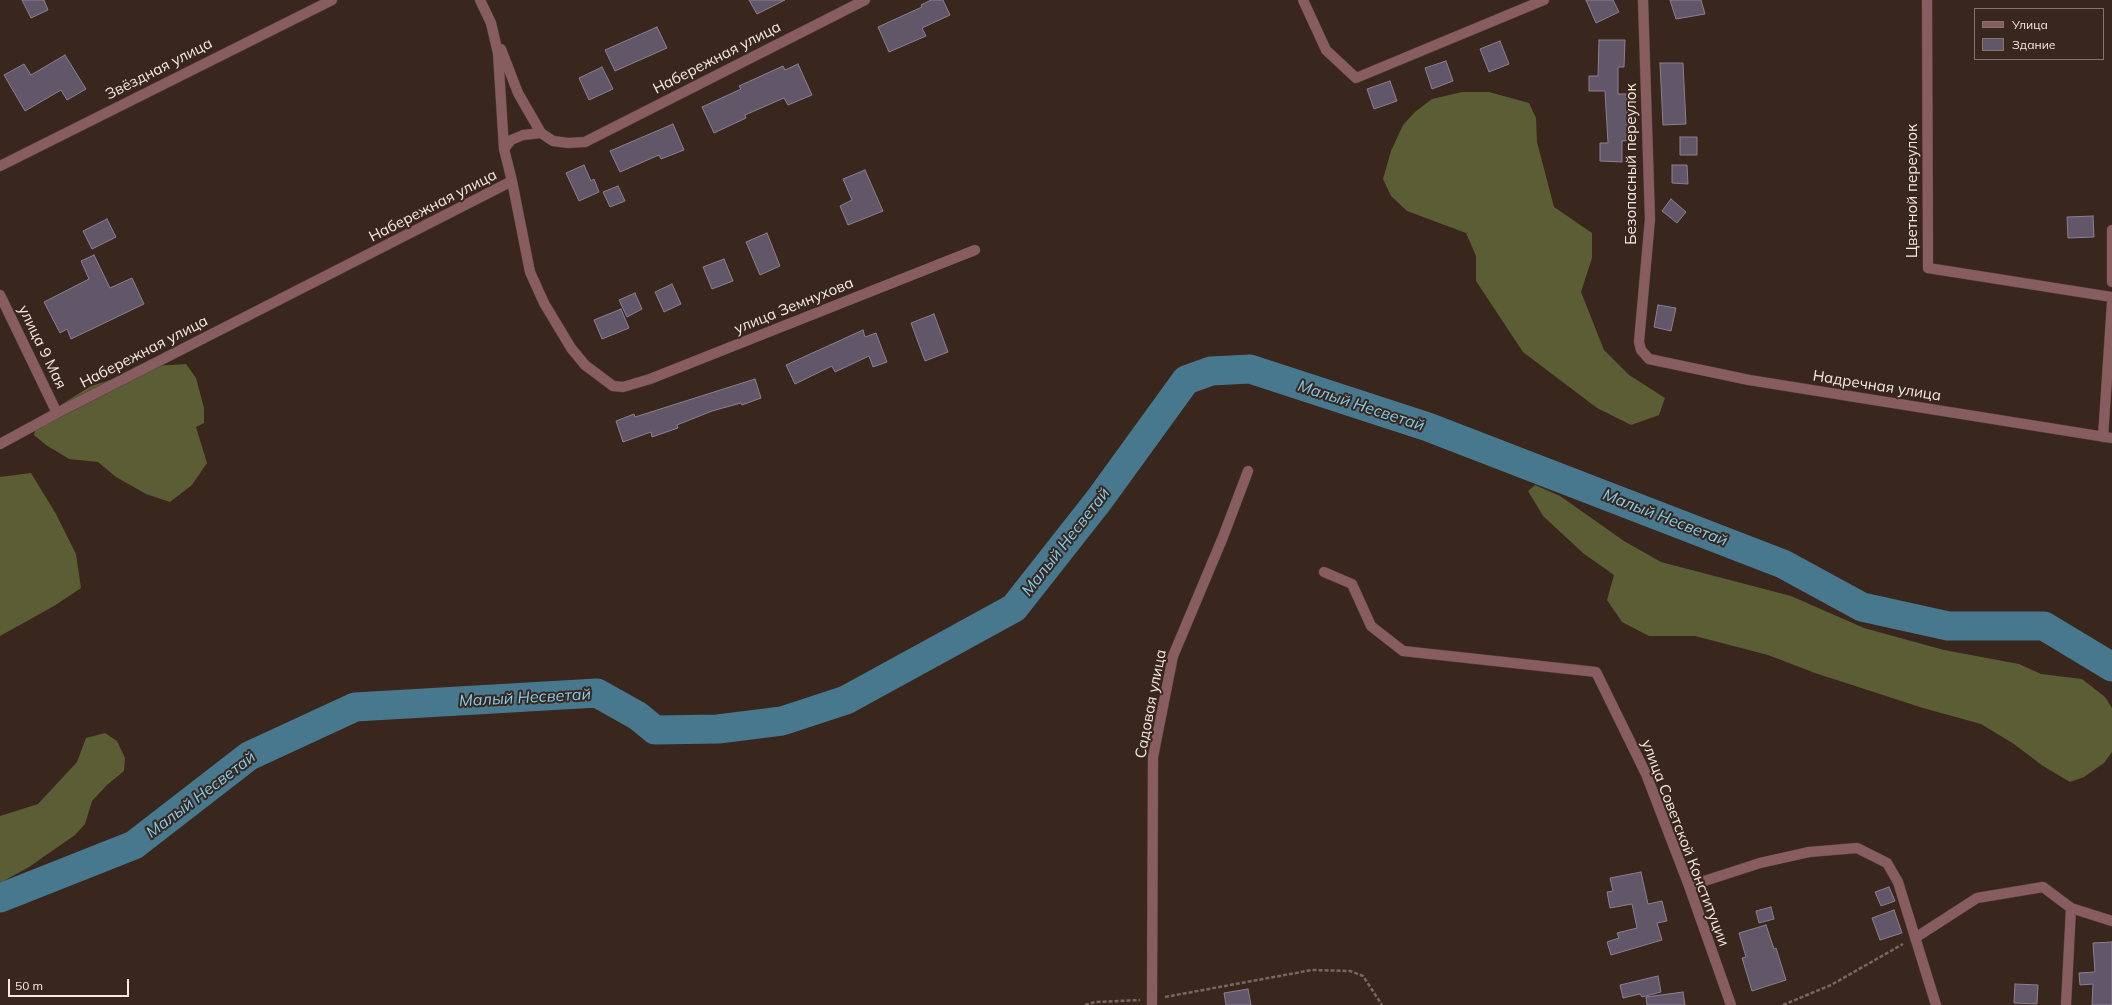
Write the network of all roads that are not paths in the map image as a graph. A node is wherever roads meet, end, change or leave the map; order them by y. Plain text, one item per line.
1 (332, 0) edge
2 (480, 0) edge
3 (865, 0) edge
4 (1303, 0) edge
5 (1544, 0) edge
6 (1643, 0) edge
7 (1927, 0) edge
8 (490, 23) junction
9 (541, 133) junction
10 (504, 149) junction
11 (0, 166) edge
12 (512, 181) junction
13 (2112, 230) edge
14 (975, 250) dead end
15 (2112, 282) edge
16 (0, 295) edge
17 (2112, 297) edge
18 (2112, 302) edge
19 (1642, 350) joint
20 (57, 413) junction
21 (2108, 438) edge
22 (0, 444) edge
23 (1248, 471) dead end
24 (1324, 572) dead end
25 (1689, 886) junction
26 (2071, 908) junction
27 (2112, 921) edge
28 (1915, 938) junction
29 (1152, 1002) edge
30 (1731, 1005) edge
31 (1936, 1005) edge
32 (2066, 1005) edge

1 - 11 street, Звёздная улица
2 - 8 street
3 - 9 street, Набережная улица
4 - 5 street
6 - 19 street, Безопасный переулок
7 - 17 street, Цветной переулок
8 - 9 street
8 - 10 street
9 - 10 street, Набережная улица
10 - 12 street, Набережная улица
12 - 14 street, улица Земнухова
12 - 20 street, Набережная улица
13 - 15 street
16 - 20 street, улица 9 Мая
18 - 21 street
19 - 21 street, Надречная улица
20 - 22 street, Набережная улица
23 - 29 street, Садовая улица
24 - 25 street, улица Советской Конституции
25 - 28 street
25 - 30 street, улица Советской Конституции
26 - 27 street
26 - 28 street
26 - 32 street
28 - 31 street

